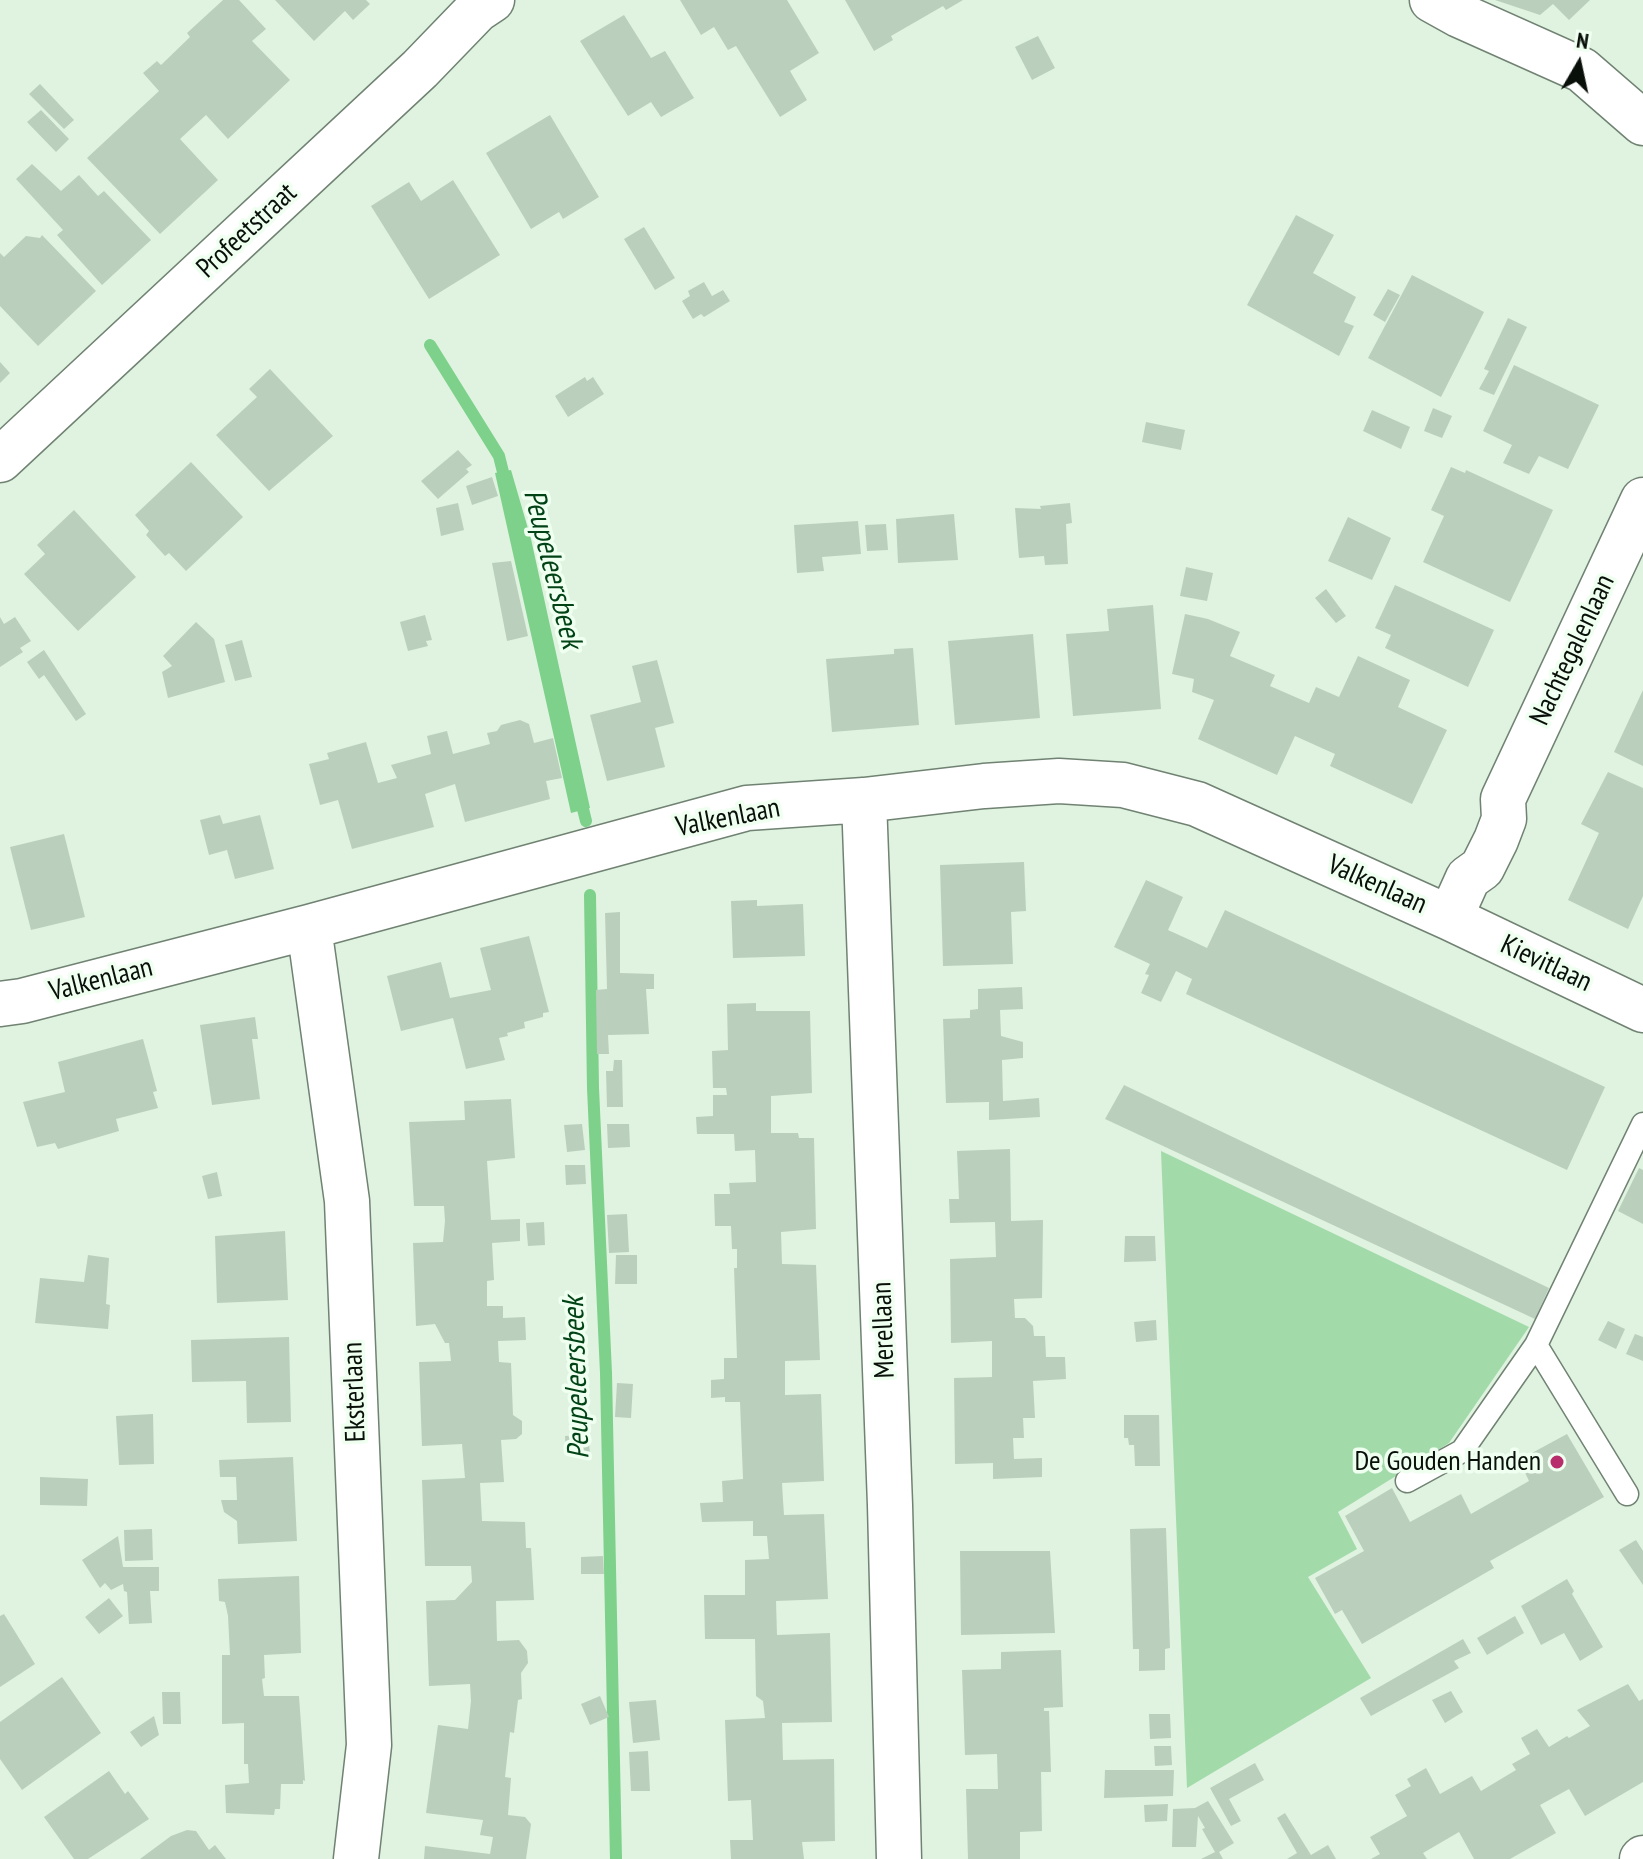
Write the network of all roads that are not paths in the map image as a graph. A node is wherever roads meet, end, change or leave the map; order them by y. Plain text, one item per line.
1 (492, 0) edge
2 (1432, 0) edge
3 (1643, 123) edge
4 (0, 460) edge
5 (1643, 500) edge
6 (864, 800) junction
7 (1450, 918) junction
8 (309, 927) junction
9 (0, 1004) edge
10 (1643, 1010) edge
11 (1643, 1124) edge
12 (1536, 1345) junction
13 (1407, 1481) dead end
14 (1627, 1494) dead end
15 (356, 1859) edge
16 (899, 1859) edge

1 - 4 street, Profeetstraat
2 - 3 street
5 - 7 street, Nachtegalenlaan
6 - 7 street, Valkenlaan
6 - 8 street, Valkenlaan
6 - 16 street, Merellaan
7 - 10 street, Kievitlaan
8 - 9 street, Valkenlaan
8 - 15 street, Eksterlaan
11 - 12 lane
12 - 13 lane
12 - 14 lane

